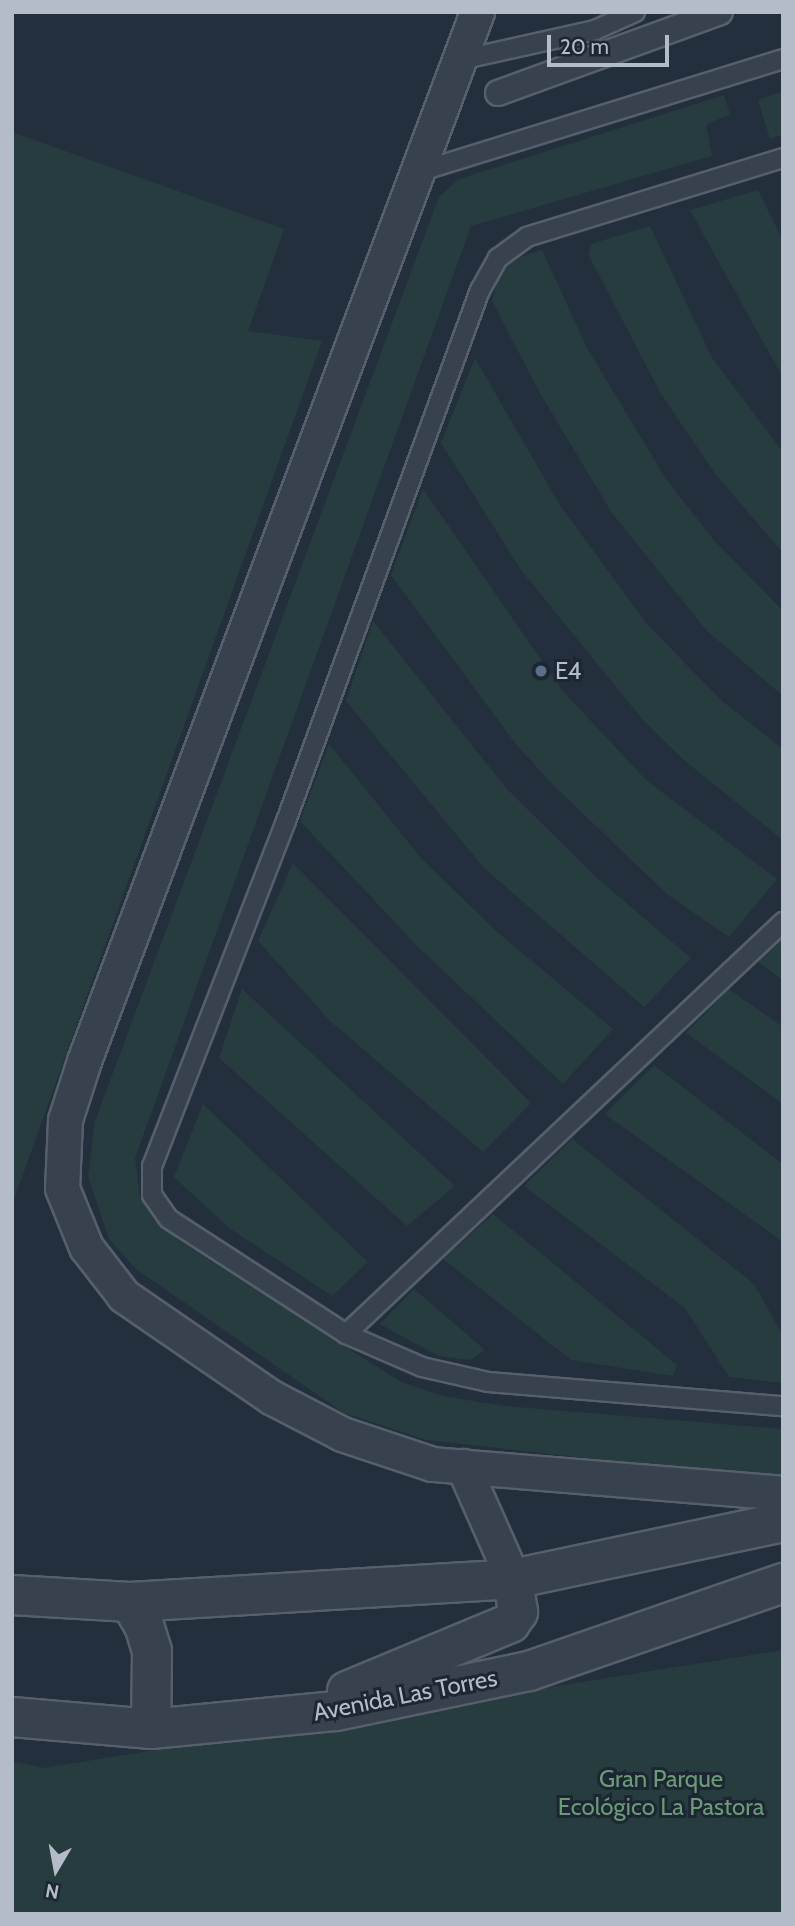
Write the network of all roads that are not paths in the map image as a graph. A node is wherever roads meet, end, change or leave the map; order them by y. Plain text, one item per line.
1 (477, 12) edge
2 (635, 12) edge
3 (720, 12) edge
4 (783, 59) edge
5 (460, 60) junction
6 (498, 93) dead end
7 (783, 158) edge
8 (413, 174) junction
9 (783, 922) edge
10 (346, 1334) junction
11 (783, 1406) edge
12 (463, 1466) junction
13 (783, 1493) edge
14 (783, 1522) edge
15 (513, 1579) junction
16 (783, 1583) edge
17 (12, 1595) edge
18 (130, 1602) junction
19 (287, 1716) junction
20 (12, 1717) edge
21 (151, 1729) junction

1 - 5 street
2 - 5 lane
3 - 6 street
4 - 8 lane
5 - 8 street
7 - 10 lane
8 - 12 street
9 - 10 lane
10 - 11 lane
12 - 13 street
12 - 15 street
14 - 15 street
15 - 18 street
15 - 19 street
16 - 19 street, Avenida Las Torres
17 - 18 street
18 - 21 street
19 - 21 street, Avenida Las Torres
20 - 21 street, Avenida Las Torres

